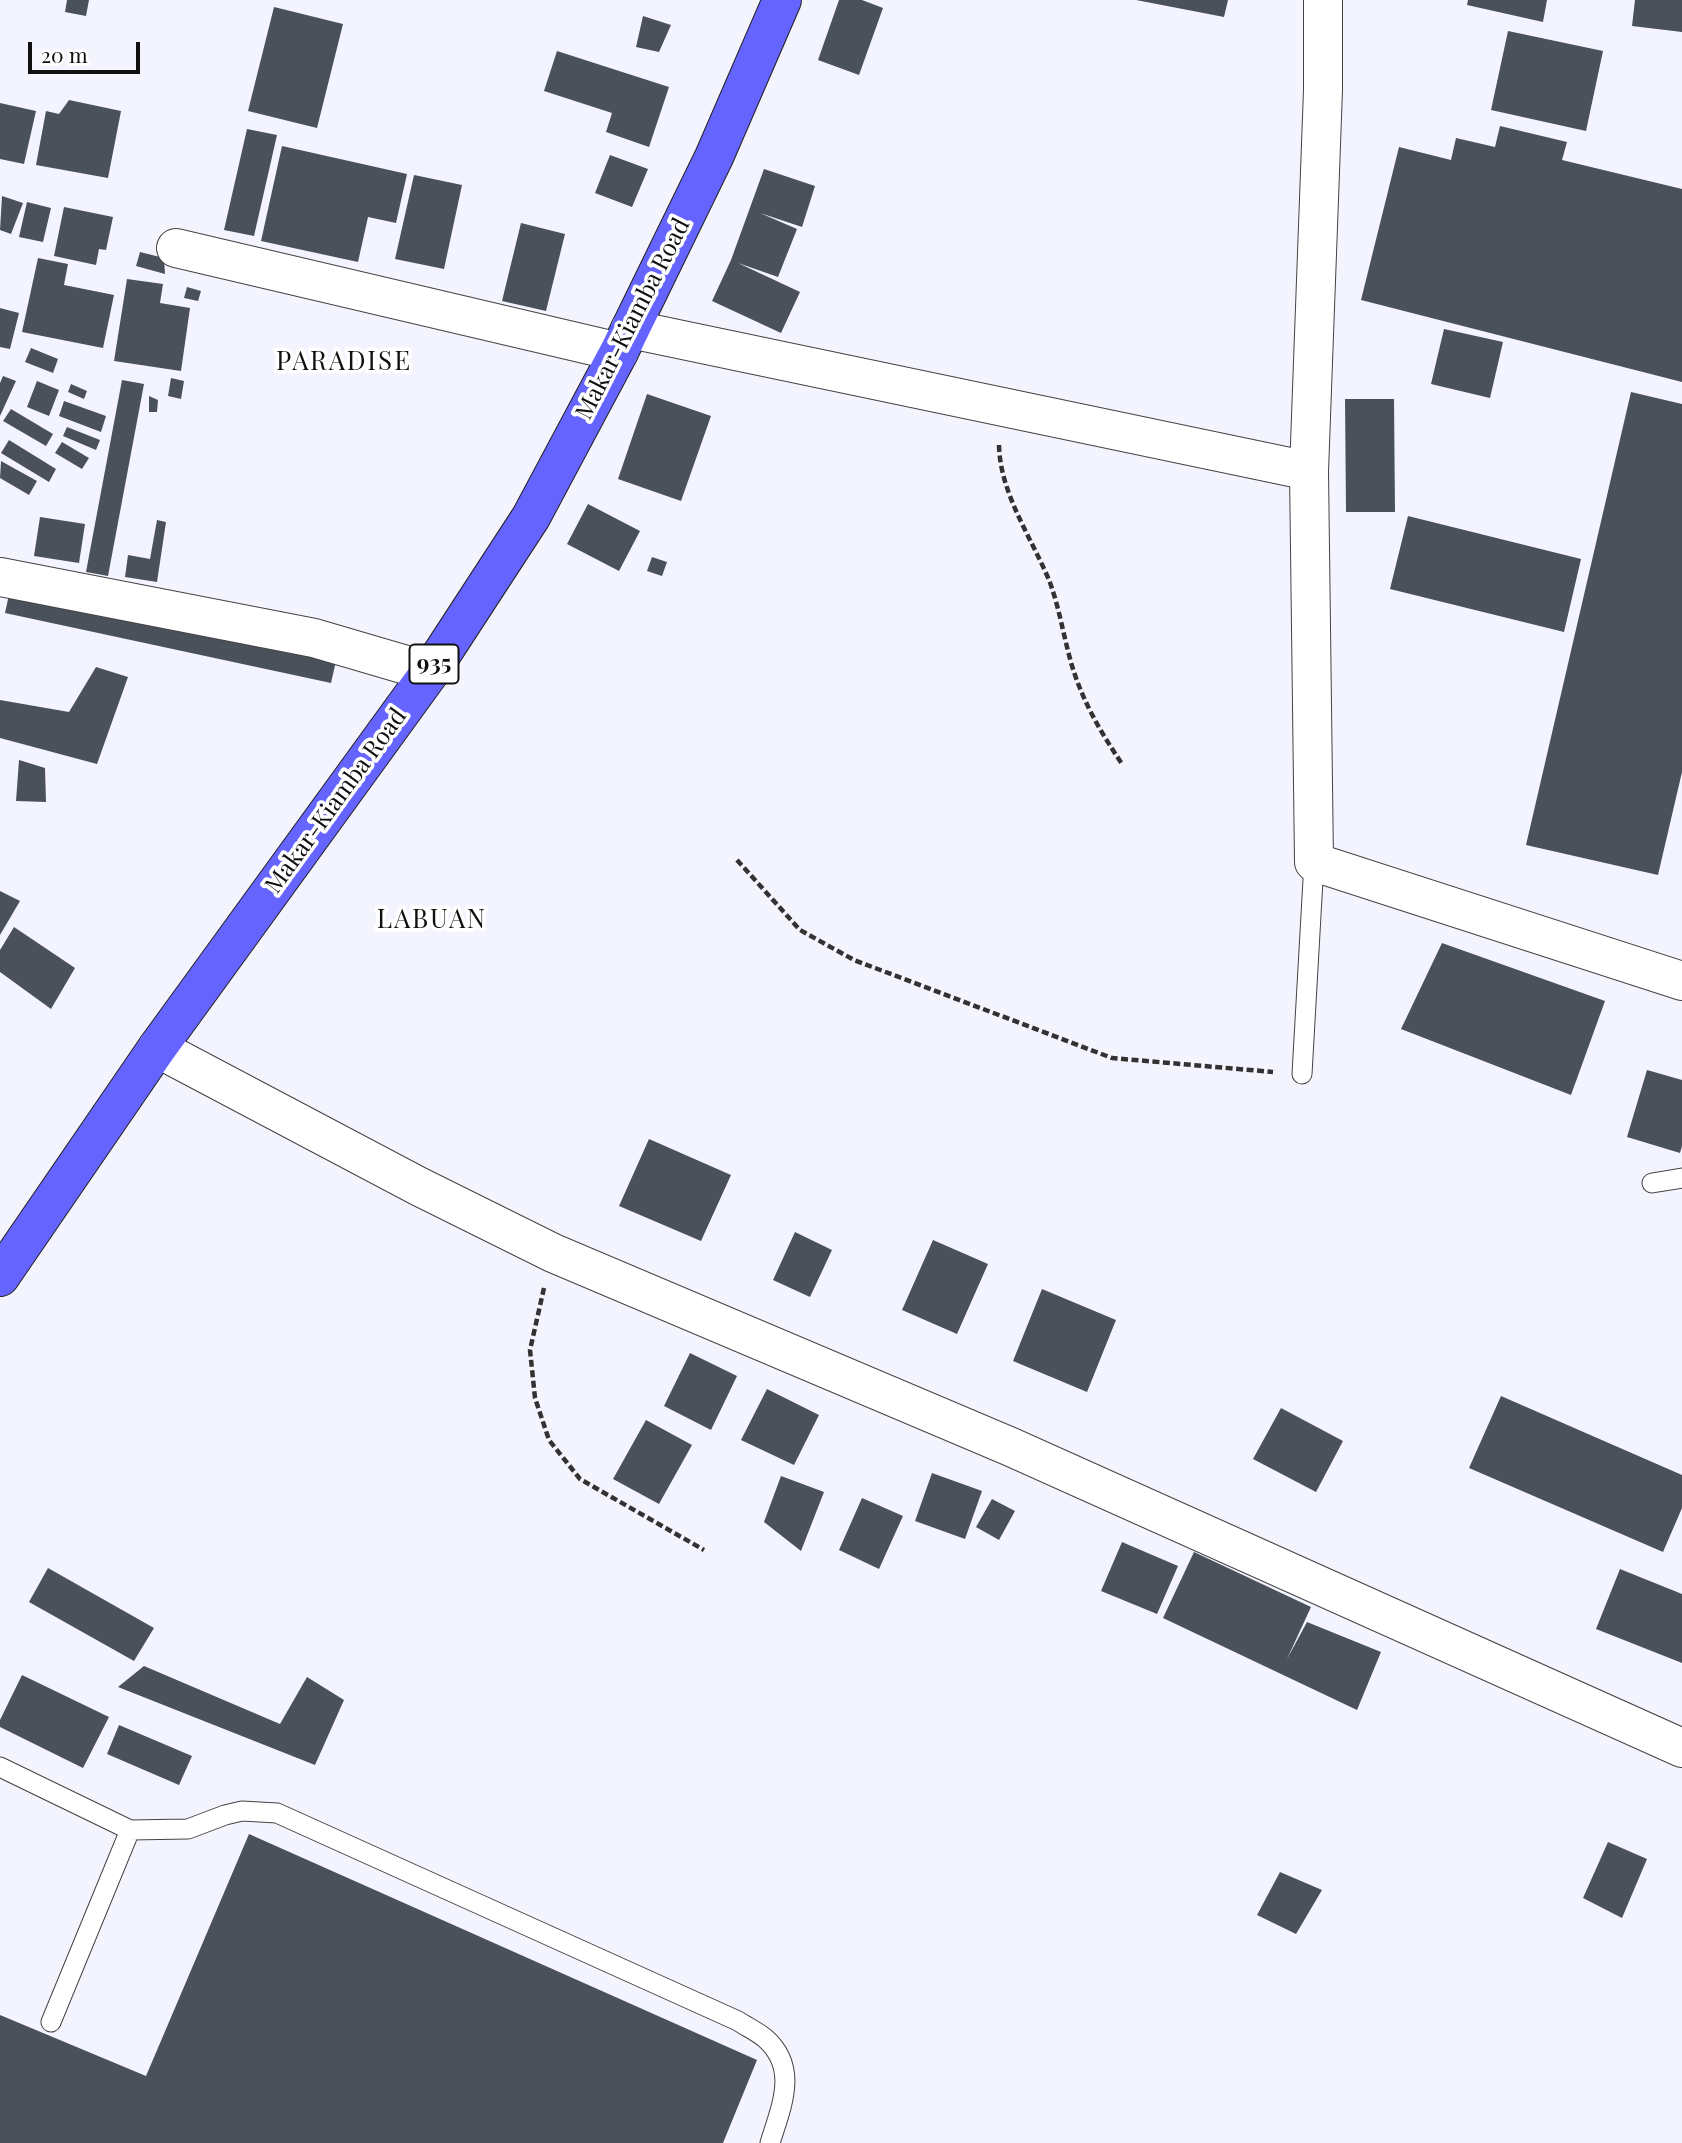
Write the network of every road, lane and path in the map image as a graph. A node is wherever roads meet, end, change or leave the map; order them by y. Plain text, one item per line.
1 (782, 0) edge
2 (1323, 0) edge
3 (176, 248) dead end
4 (625, 340) junction
5 (999, 405) junction
6 (1309, 471) junction
7 (0, 577) edge
8 (430, 672) junction
9 (1122, 764) dead end
10 (737, 860) dead end
11 (1314, 862) junction
12 (1682, 981) edge
13 (157, 1048) junction
14 (1302, 1074) joint
15 (1682, 1178) edge
16 (1652, 1183) dead end
17 (553, 1253) junction
18 (0, 1277) edge
19 (704, 1550) dead end
20 (1682, 1748) edge
21 (0, 1767) edge
22 (130, 1830) junction
23 (51, 2022) dead end
24 (770, 2143) edge

1 - 4 main road, Makar-Kiamba Road / 935
2 - 6 street
3 - 4 street
4 - 5 street
4 - 8 main road, Makar-Kiamba Road / 935
5 - 6 street
5 - 9 path
6 - 11 street
7 - 8 street
8 - 13 main road, Makar-Kiamba Road / 935
10 - 14 path
11 - 12 street
11 - 14 lane
13 - 17 street
13 - 18 main road, Makar-Kiamba Road / 935
15 - 16 lane
17 - 19 path
17 - 20 street
21 - 22 lane
22 - 23 lane
22 - 24 lane

